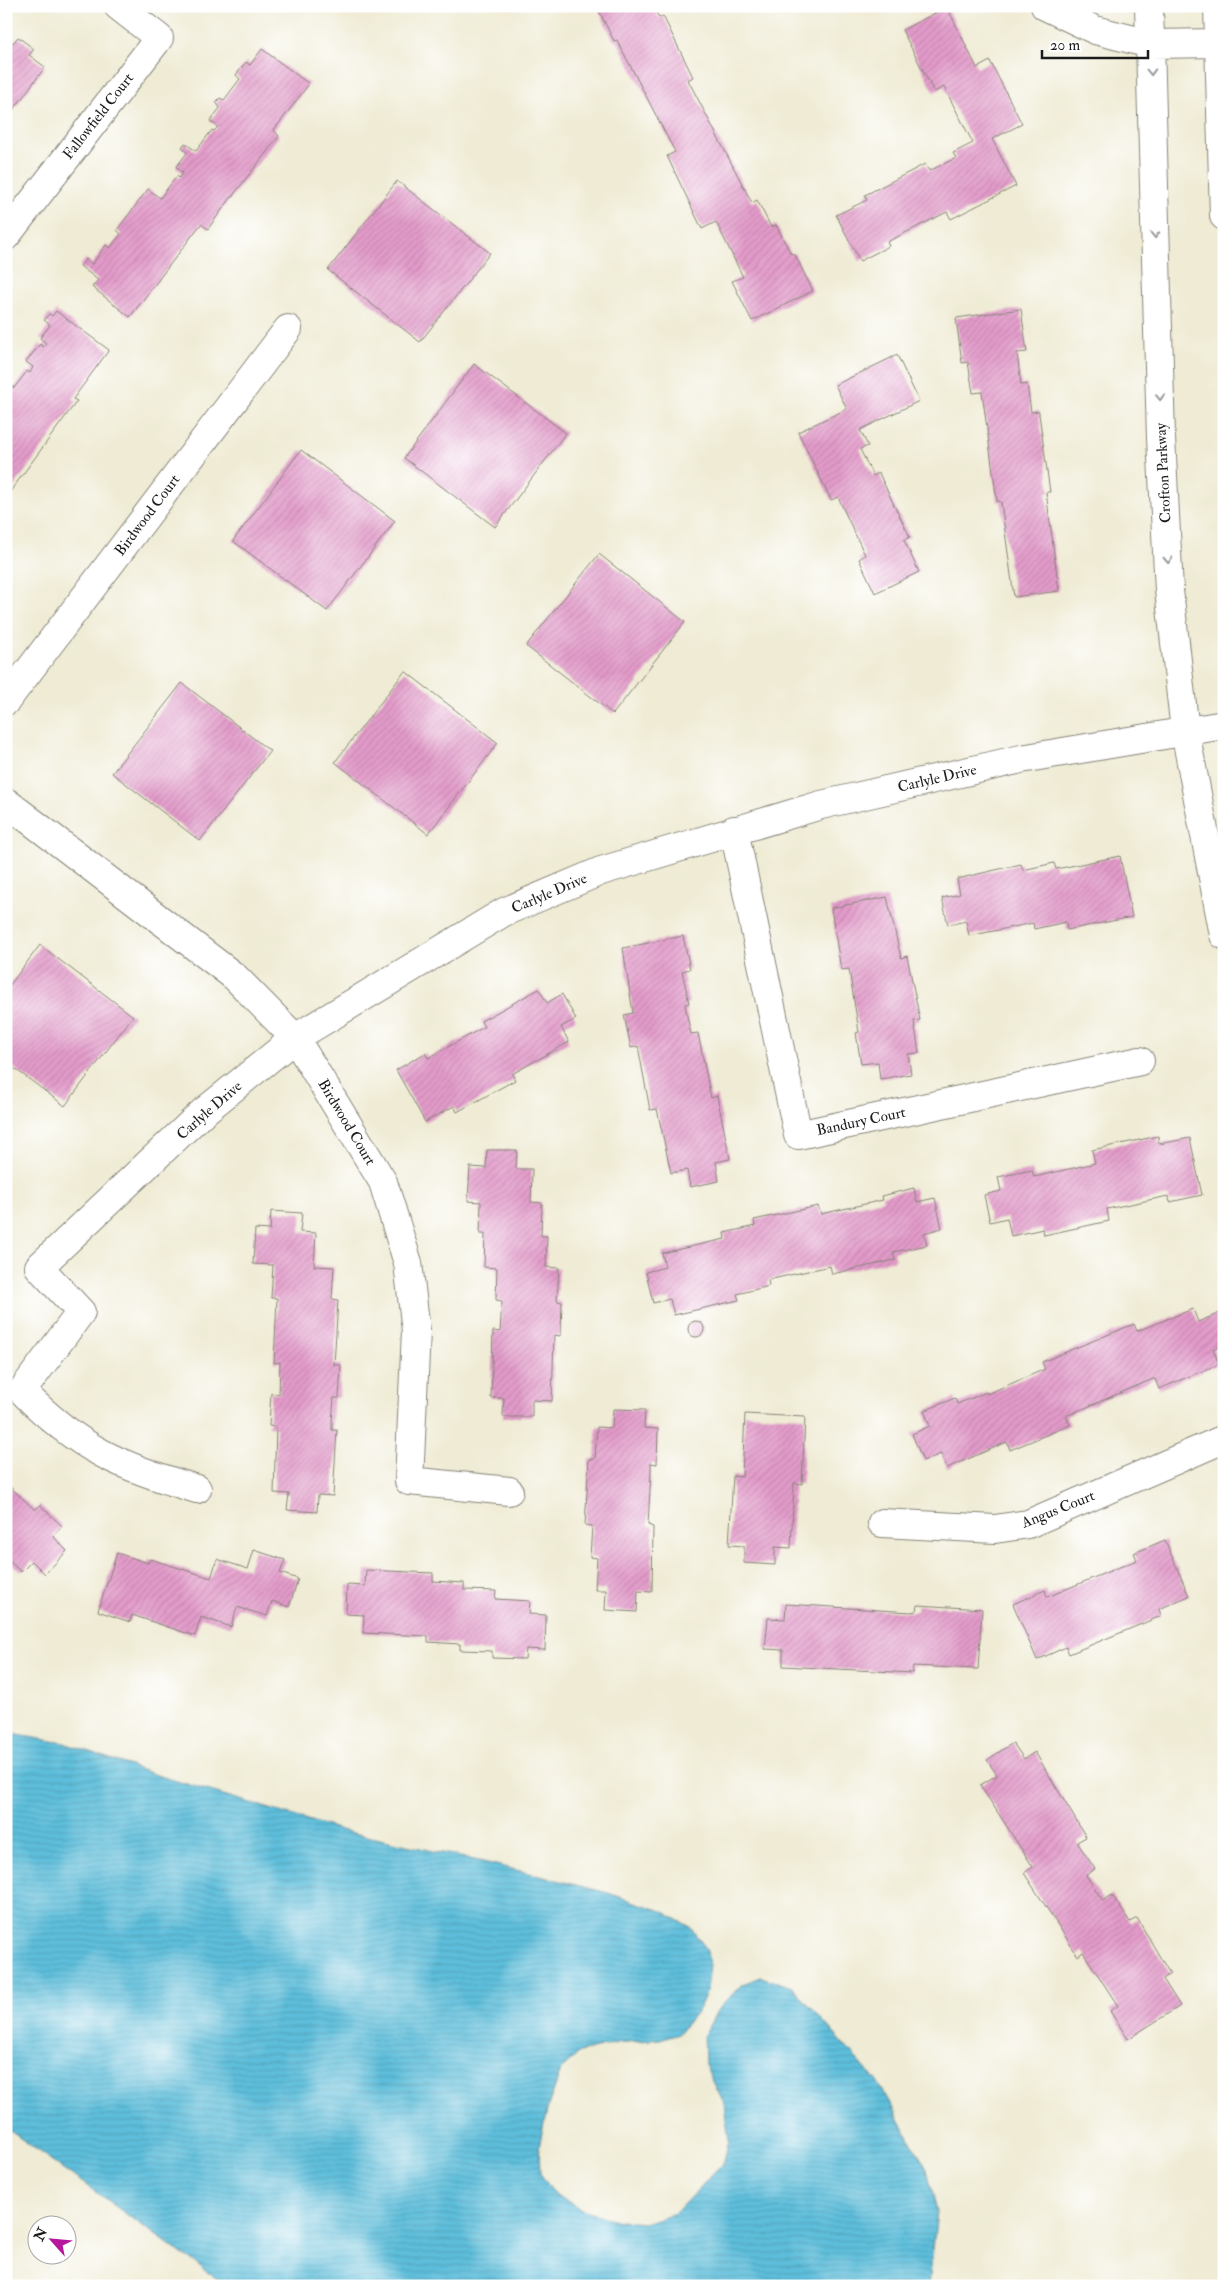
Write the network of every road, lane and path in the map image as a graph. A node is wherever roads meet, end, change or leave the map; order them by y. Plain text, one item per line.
1 (118, 6) edge
2 (1045, 6) edge
3 (1149, 6) edge
4 (1218, 6) edge
5 (1219, 43) junction
6 (1150, 44) junction
7 (1224, 216) edge
8 (6, 236) edge
9 (288, 329) dead end
10 (6, 701) edge
11 (1224, 725) edge
12 (1185, 731) junction
13 (6, 802) edge
14 (734, 830) junction
15 (1224, 935) edge
16 (296, 1038) junction
17 (1140, 1061) dead end
18 (1224, 1439) edge
19 (197, 1489) dead end
20 (509, 1491) dead end
21 (882, 1523) dead end

1 - 8 street, Fallowfield Court
2 - 6 street
3 - 6 street, Crofton Parkway
4 - 5 street
5 - 6 street
5 - 7 street
6 -> 12 street, Crofton Parkway
9 - 10 street, Birdwood Court
11 - 12 street, Carlyle Drive
12 - 14 street, Carlyle Drive
12 - 15 street, Crofton Parkway
13 - 16 street, Birdwood Court
14 - 16 street, Carlyle Drive
14 - 17 street, Bandury Court
16 - 19 street, Carlyle Drive
16 - 20 street, Birdwood Court
18 - 21 street, Angus Court

